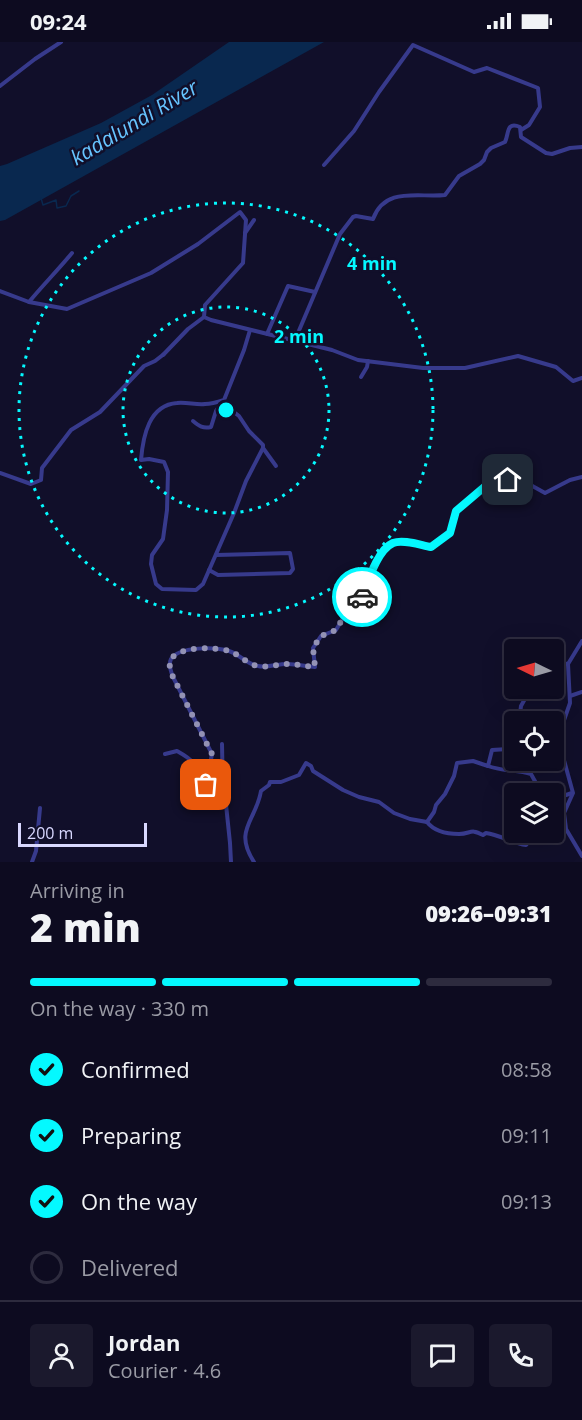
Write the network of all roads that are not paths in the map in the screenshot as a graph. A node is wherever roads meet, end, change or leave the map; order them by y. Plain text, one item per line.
1 (61, 42) edge
2 (0, 86) edge
3 (521, 130) junction
4 (582, 147) edge
5 (324, 165) dead end
6 (254, 220) dead end
7 (245, 234) junction
8 (72, 253) dead end
9 (0, 291) edge
10 (315, 292) junction
11 (29, 302) junction
12 (204, 317) junction
13 (250, 330) junction
14 (267, 334) junction
15 (295, 340) junction
16 (164, 354) junction
17 (159, 357) dead end
18 (368, 361) junction
19 (361, 377) dead end
20 (582, 378) edge
21 (224, 400) junction
22 (193, 421) dead end
23 (263, 448) junction
24 (276, 466) dead end
25 (0, 473) edge
26 (582, 477) edge
27 (216, 555) junction
28 (209, 570) junction
29 (582, 641) edge
30 (564, 663) edge
31 (568, 664) junction
32 (582, 692) edge
33 (570, 696) junction
34 (222, 744) dead end
35 (504, 749) edge
36 (165, 754) dead end
37 (488, 766) junction
38 (536, 783) edge
39 (206, 785) junction
40 (223, 792) junction
41 (573, 792) junction
42 (564, 795) edge
43 (40, 808) dead end
44 (427, 822) junction
45 (504, 839) edge
46 (582, 856) edge
47 (32, 862) edge
48 (231, 862) edge
49 (254, 862) edge

1 - 2 street
3 - 4 street
3 - 5 street
3 - 10 street
6 - 7 street
7 - 11 street
7 - 12 street
8 - 11 street
9 - 11 street
10 - 14 street
10 - 15 street
12 - 13 street
12 - 16 street
13 - 14 street
13 - 21 street
14 - 15 street
15 - 18 street
16 - 17 street
16 - 25 street
18 - 19 street
18 - 20 street
21 - 22 street
21 - 23 street
21 - 28 street
23 - 24 street
23 - 27 street
26 - 39 street
27 - 28 street
27 - 28 street
29 - 31 street
30 - 31 street
31 - 33 street
32 - 33 street
33 - 41 street
34 - 40 street
35 - 37 street
36 - 39 street
37 - 38 street
37 - 44 street
39 - 40 street
40 - 48 street
41 - 42 street
41 - 46 street
43 - 47 street
44 - 45 street
44 - 49 street

